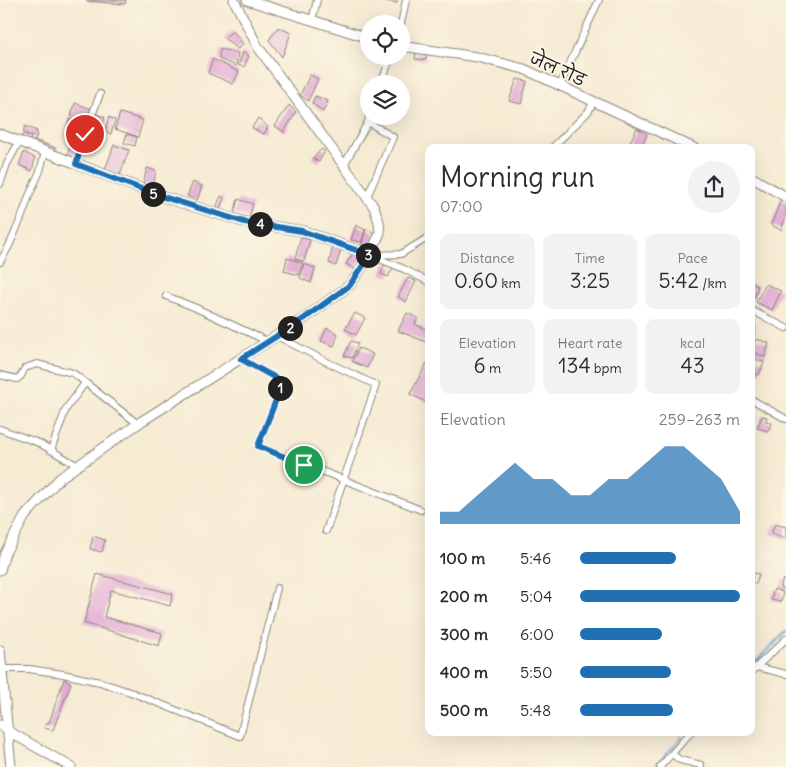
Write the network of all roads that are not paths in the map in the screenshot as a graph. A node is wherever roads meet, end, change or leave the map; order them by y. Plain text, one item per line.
1 (234, 0) edge
2 (247, 0) edge
3 (317, 0) edge
4 (406, 0) edge
5 (599, 0) edge
6 (261, 2) edge
7 (403, 15) edge
8 (312, 20) junction
9 (360, 35) edge
10 (410, 47) edge
11 (560, 86) junction
12 (100, 94) dead end
13 (594, 101) junction
14 (365, 125) edge
15 (376, 125) edge
16 (0, 134) edge
17 (19, 142) junction
18 (556, 144) edge
19 (685, 144) edge
20 (45, 152) junction
21 (76, 164) junction
22 (344, 165) junction
23 (755, 179) edge
24 (0, 184) edge
25 (367, 197) junction
26 (786, 197) edge
27 (425, 239) edge
28 (370, 255) junction
29 (0, 262) edge
30 (425, 280) edge
31 (166, 296) dead end
32 (755, 312) edge
33 (786, 328) edge
34 (277, 336) junction
35 (268, 342) junction
36 (241, 359) junction
37 (0, 375) edge
38 (85, 383) junction
39 (755, 401) edge
40 (786, 419) edge
41 (138, 424) junction
42 (0, 429) edge
43 (51, 450) junction
44 (78, 466) junction
45 (343, 480) junction
46 (421, 510) dead end
47 (326, 531) dead end
48 (0, 570) edge
49 (277, 588) dead end
50 (786, 639) edge
51 (0, 650) edge
52 (2, 669) junction
53 (755, 669) edge
54 (755, 670) edge
55 (786, 674) edge
56 (4, 728) edge
57 (688, 736) edge
58 (672, 754) junction
59 (11, 767) edge
60 (71, 767) edge
61 (660, 767) edge
62 (700, 767) edge

1 - 22 street
2 - 6 street
3 - 8 street
4 - 7 street
5 - 11 street
6 - 8 street
8 - 9 street
10 - 11 street, जेल रोड
11 - 13 street, जेल रोड
12 - 21 street
13 - 18 street
13 - 19 street, जेल रोड
14 - 22 street
15 - 25 street
16 - 17 street
17 - 20 street
17 - 24 street
20 - 21 street
20 - 29 street
21 - 28 street
22 - 25 street
23 - 26 street
25 - 28 street
27 - 28 street
28 - 30 street
28 - 34 street
31 - 35 street
32 - 33 street
34 - 35 street
34 - 45 street
35 - 36 street
36 - 41 street
36 - 45 street
37 - 38 street
38 - 41 street
38 - 43 street
39 - 40 street
41 - 44 street
42 - 43 street
43 - 44 street
44 - 48 street
45 - 46 street
45 - 47 street
49 - 52 street
50 - 53 street
51 - 52 street
52 - 56 street
54 - 55 street
56 - 59 street
56 - 60 street
57 - 58 street
58 - 61 street
58 - 62 street

